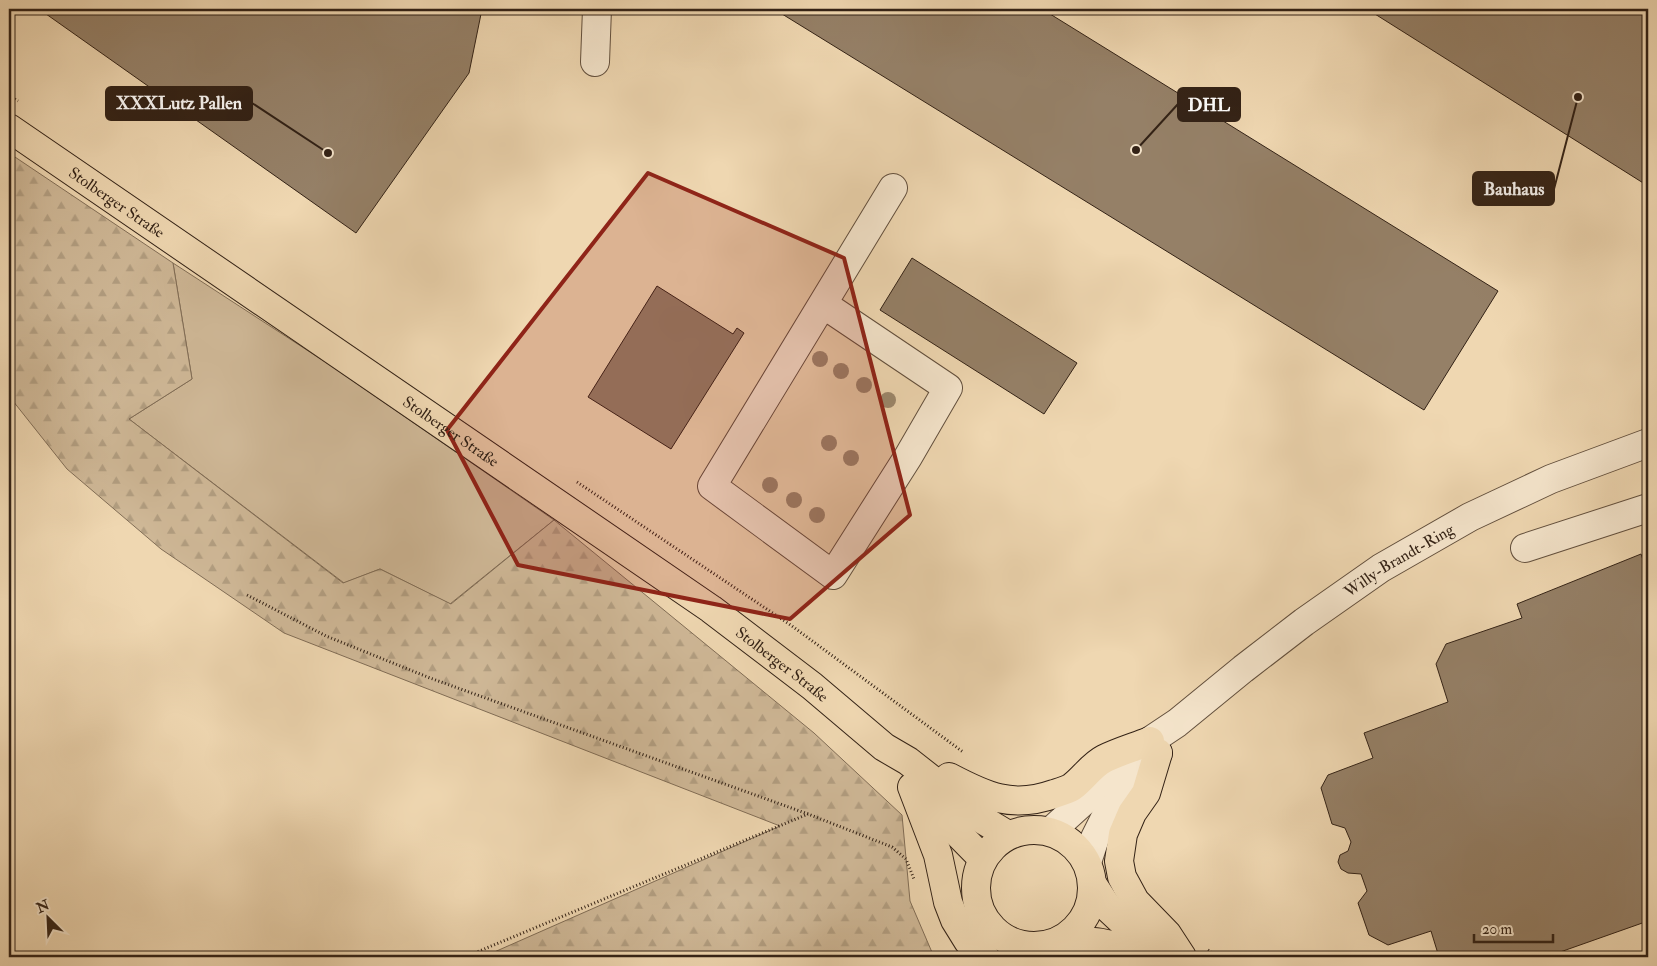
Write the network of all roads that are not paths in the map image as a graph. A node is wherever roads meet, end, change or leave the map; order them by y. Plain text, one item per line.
1 (597, 9) edge
2 (595, 62) dead end
3 (9, 128) edge
4 (894, 188) dead end
5 (823, 304) junction
6 (1648, 443) edge
7 (1648, 508) edge
8 (1525, 548) dead end
9 (884, 747) junction
10 (1154, 747) junction
11 (908, 760) junction
12 (912, 787) junction
13 (1050, 831) junction
14 (1008, 835) junction
15 (983, 859) junction
16 (1090, 873) junction
17 (1057, 942) junction
18 (985, 957) edge
19 (1136, 957) edge
20 (1172, 957) edge
21 (1182, 957) edge

1 - 2 street
3 - 9 main road, Stolberger Straße
4 - 5 street
5 - 5 street
6 - 10 street, Willy-Brandt-Ring
7 - 8 street
9 - 11 main road, Stolberger Straße
9 - 12 main road, Stolberger Straße
10 - 11 main road
10 - 13 street, Willy-Brandt-Ring
10 - 16 street, Willy-Brandt-Ring
10 - 21 main road
11 - 14 main road, Stolberger Straße
12 - 15 main road, Stolberger Straße
12 - 18 main road, Stolberger Straße
13 - 14 main road
13 - 16 main road
14 - 15 main road
15 - 17 main road
16 - 17 main road
16 - 20 main road
17 - 19 main road

